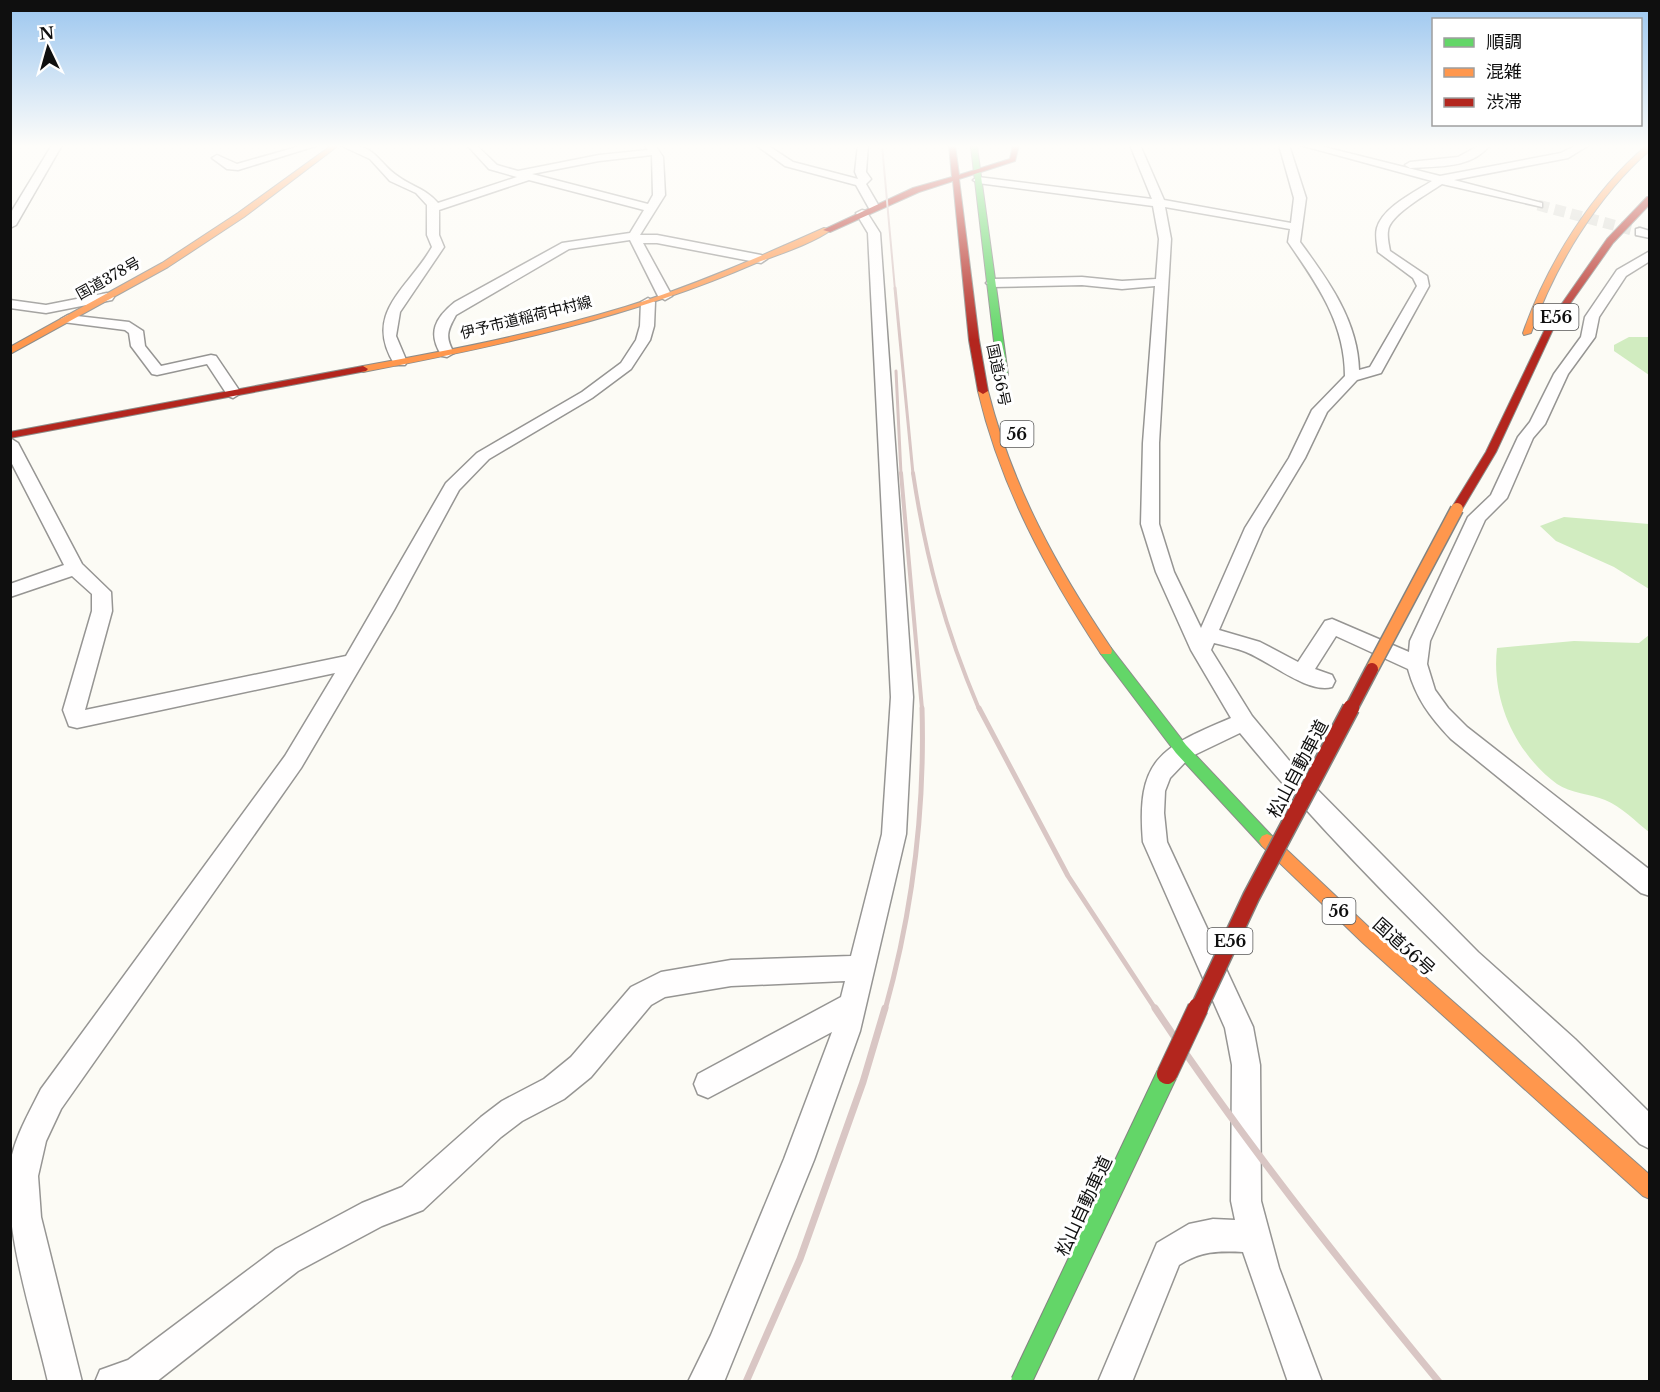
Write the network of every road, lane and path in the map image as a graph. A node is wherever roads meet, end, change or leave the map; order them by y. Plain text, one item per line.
1 (19, 210) edge
2 (248, 210) edge
3 (433, 210) edge
4 (651, 210) edge
5 (868, 210) joint
6 (960, 210) edge
7 (982, 210) edge
8 (1160, 210) edge
9 (1199, 210) edge
10 (1298, 210) edge
11 (1398, 210) edge
12 (1588, 210) edge
13 (1640, 210) edge
14 (10, 225) edge
15 (1296, 227) junction
16 (634, 237) junction
17 (1650, 255) edge
18 (761, 259) junction
19 (1161, 282) junction
20 (992, 284) junction
21 (107, 297) junction
22 (657, 299) junction
23 (10, 304) edge
24 (68, 319) junction
25 (10, 351) edge
26 (447, 353) junction
27 (400, 362) junction
28 (1352, 376) junction
29 (1006, 388) dead end
30 (233, 393) junction
31 (10, 435) edge
32 (10, 443) edge
33 (1491, 452) junction
34 (1036, 502) dead end
35 (75, 568) junction
36 (10, 591) edge
37 (1070, 597) junction
38 (1204, 642) junction
39 (353, 662) junction
40 (1417, 664) junction
41 (1302, 674) junction
42 (1325, 681) dead end
43 (1244, 722) junction
44 (1180, 750) junction
45 (1650, 885) edge
46 (862, 968) junction
47 (852, 1006) junction
48 (708, 1084) dead end
49 (1650, 1134) edge
50 (1650, 1189) edge
51 (1253, 1236) junction
52 (65, 1382) edge
53 (112, 1382) edge
54 (705, 1382) edge
55 (1021, 1382) edge
56 (1115, 1382) edge
57 (1305, 1382) edge

1 - 14 street
2 - 21 main road, 国道378号
3 - 27 street
4 - 16 street
5 - 18 main road, 伊予市道稲荷中村線
5 - 46 street
6 - 37 main road, 国道56号 / 56
7 - 20 main road, 国道56号
8 - 19 street
9 - 15 street
10 - 15 street
11 - 28 street
12 - 33 main road
13 - 33 main road, 松山自動車道 / E56
15 - 28 street
16 - 18 street
16 - 22 street
16 - 26 street
17 - 40 street
18 - 22 main road, 伊予市道稲荷中村線
19 - 20 street
19 - 38 street
20 - 29 main road, 国道56号
21 - 23 street
21 - 24 main road, 国道378号
22 - 26 main road, 伊予市道稲荷中村線
22 - 39 street
24 - 25 main road, 国道378号
24 - 30 street
26 - 27 main road, 伊予市道稲荷中村線
27 - 30 main road, 伊予市道稲荷中村線
28 - 38 street
30 - 31 main road, 伊予市道稲荷中村線
32 - 35 street
33 - 55 main road, 松山自動車道 / E56, bridge
34 - 37 main road, 国道56号 / 56
35 - 36 street
35 - 39 street
37 - 44 main road, 国道56号 / 56
38 - 41 street
38 - 43 street
39 - 52 street
40 - 41 street
40 - 45 street
41 - 42 street
43 - 44 street
43 - 49 street
44 - 50 main road, 国道56号 / 56
44 - 51 street
46 - 47 street
46 - 53 street
47 - 48 street
47 - 54 street
51 - 56 street
51 - 57 street

